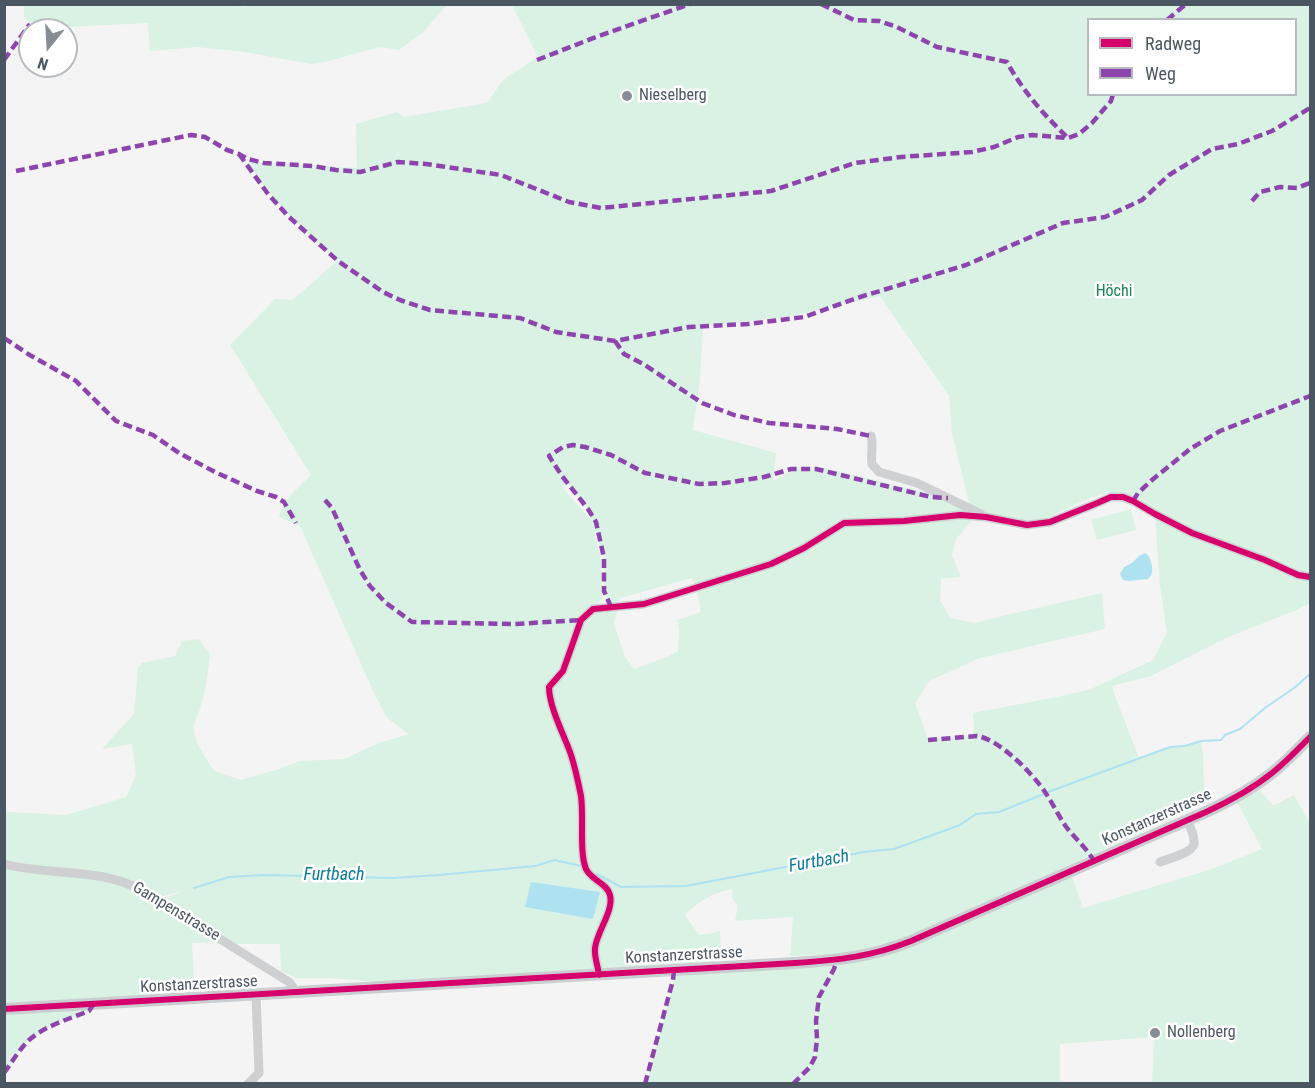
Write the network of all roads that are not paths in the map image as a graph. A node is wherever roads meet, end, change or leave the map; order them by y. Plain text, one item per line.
1 (871, 436) dead end
2 (986, 517) junction
3 (1311, 577) edge
4 (1311, 737) edge
5 (1187, 820) junction
6 (1160, 862) dead end
7 (4, 864) edge
8 (599, 975) junction
9 (293, 993) junction
10 (256, 995) junction
11 (4, 1009) edge
12 (248, 1083) edge

1 - 2 street
2 - 3 street
2 - 8 street
4 - 5 main road, Konstanzerstrasse
5 - 6 street, Konstanzerstrasse
5 - 8 main road, Konstanzerstrasse
7 - 9 street, Gampenstrasse
8 - 9 main road, Konstanzerstrasse
9 - 10 main road, Konstanzerstrasse
10 - 11 main road, Konstanzerstrasse
10 - 12 street

